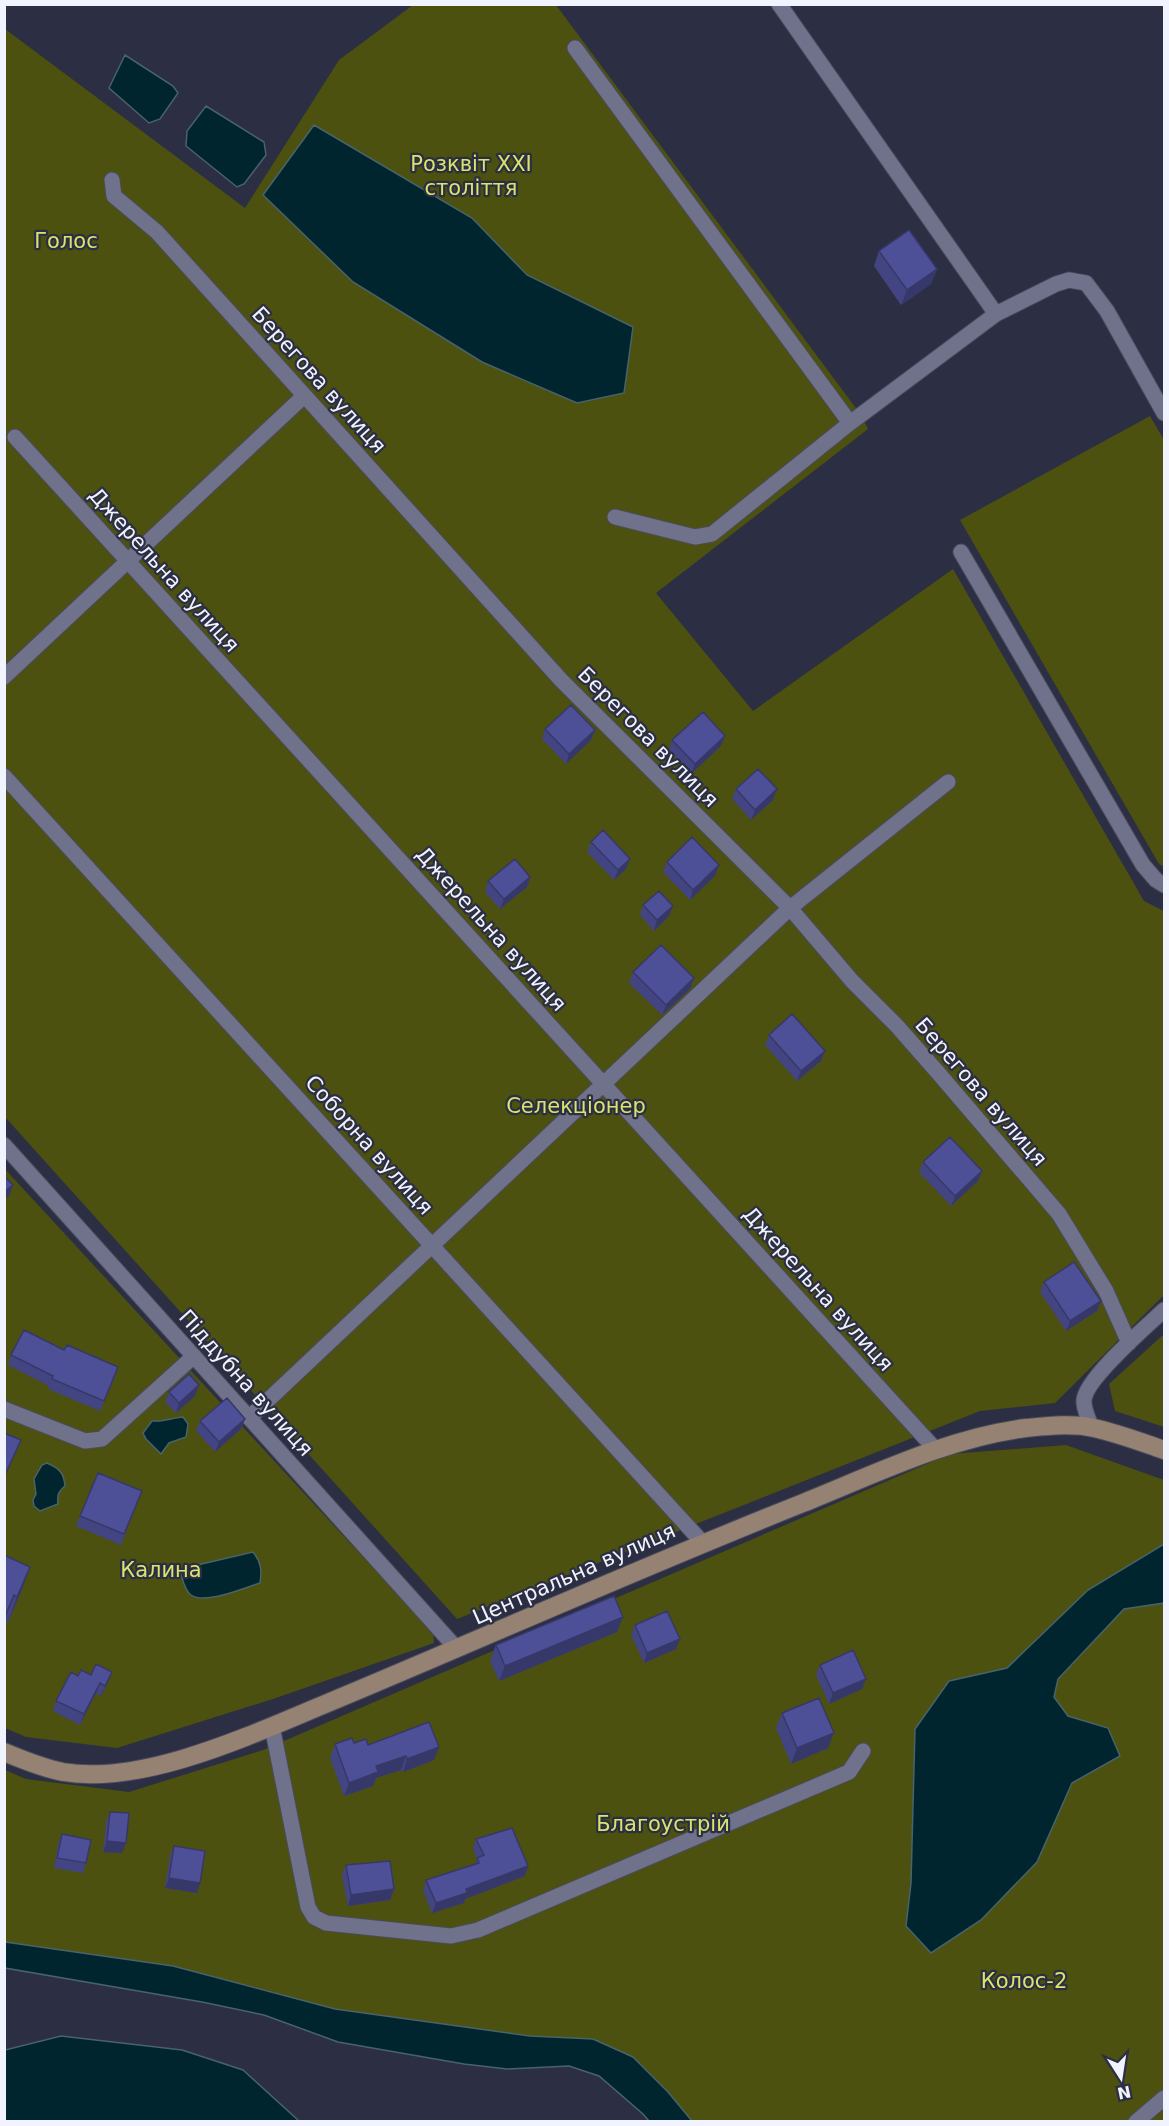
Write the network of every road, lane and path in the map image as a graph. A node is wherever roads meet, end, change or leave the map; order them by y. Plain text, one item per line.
1 (778, 4) edge
2 (574, 48) dead end
3 (112, 180) dead end
4 (996, 314) junction
5 (304, 396) junction
6 (1164, 413) edge
7 (850, 423) junction
8 (15, 437) dead end
9 (615, 517) dead end
10 (961, 552) dead end
11 (129, 562) junction
12 (4, 677) edge
13 (4, 776) edge
14 (948, 782) dead end
15 (1164, 885) edge
16 (790, 908) junction
17 (603, 1084) junction
18 (4, 1145) edge
19 (432, 1245) junction
20 (1164, 1310) edge
21 (1129, 1343) junction
22 (194, 1356) junction
23 (4, 1409) edge
24 (249, 1418) junction
25 (1091, 1427) junction
26 (936, 1450) junction
27 (1164, 1450) edge
28 (702, 1542) junction
29 (457, 1649) junction
30 (272, 1726) junction
31 (863, 1751) dead end
32 (4, 1752) edge
33 (1164, 2098) edge
34 (1136, 2121) edge

1 - 4 street
2 - 7 street
3 - 5 street, Берегова вулиця
4 - 6 street
4 - 7 street
5 - 11 street
5 - 16 street, Берегова вулиця
7 - 9 street
8 - 11 street, Джерельна вулиця
10 - 15 street
11 - 12 street
11 - 17 street, Джерельна вулиця
13 - 19 street, Соборна вулиця
14 - 16 street
16 - 17 street
16 - 21 street, Берегова вулиця
17 - 19 street
17 - 26 street, Джерельна вулиця
18 - 22 street, Піддубна вулиця
19 - 24 street
19 - 28 street, Соборна вулиця
20 - 21 street
21 - 25 street
22 - 23 street
22 - 24 street, Піддубна вулиця
24 - 29 street, Піддубна вулиця
25 - 26 street, Центральна вулиця
25 - 27 street, Центральна вулиця
26 - 28 street, Центральна вулиця
28 - 29 street, Центральна вулиця
29 - 30 street, Центральна вулиця
30 - 31 street
30 - 32 street, Центральна вулиця
33 - 34 street

